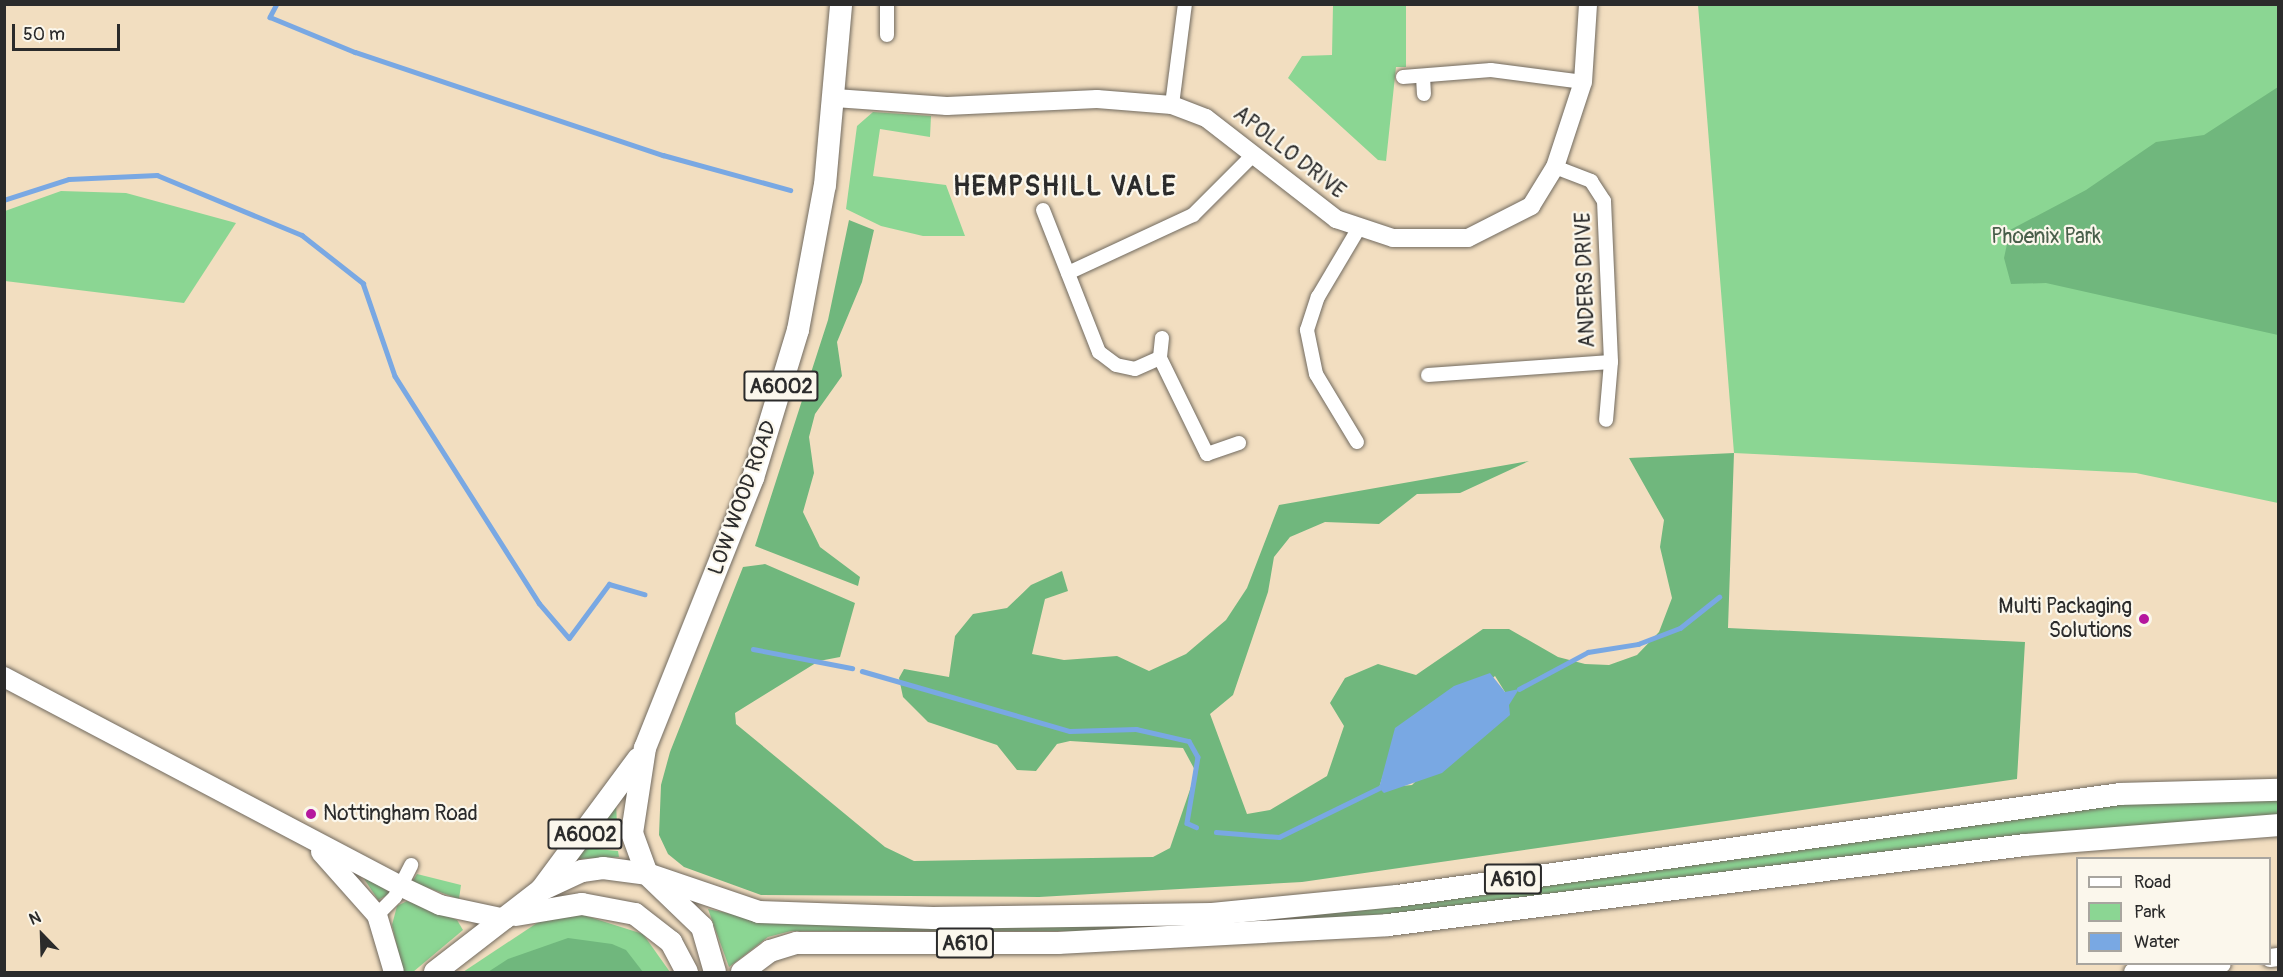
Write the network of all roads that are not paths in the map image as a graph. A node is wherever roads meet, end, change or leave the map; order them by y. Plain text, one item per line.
1 (842, 4) edge
2 (886, 4) edge
3 (1185, 4) edge
4 (1588, 4) edge
5 (887, 35) dead end
6 (1423, 76) junction
7 (1403, 77) dead end
8 (1583, 82) junction
9 (1424, 94) dead end
10 (835, 98) junction
11 (1172, 105) junction
12 (1254, 154) junction
13 (1555, 167) junction
14 (1043, 210) dead end
15 (1359, 228) junction
16 (1068, 273) junction
17 (1162, 338) dead end
18 (1160, 358) junction
19 (1611, 362) junction
20 (1428, 375) dead end
21 (1606, 420) dead end
22 (1357, 441) dead end
23 (1239, 443) dead end
24 (4, 676) edge
25 (645, 748) junction
26 (2278, 790) edge
27 (2278, 825) edge
28 (310, 842) junction
29 (411, 865) dead end
30 (647, 874) junction
31 (400, 886) junction
32 (541, 890) junction
33 (377, 915) junction
34 (509, 917) junction
35 (2202, 965) edge
36 (394, 972) edge
37 (435, 972) edge
38 (686, 972) edge
39 (715, 972) edge
40 (742, 972) edge
41 (2133, 972) edge

1 - 10 main road, LOW WOOD ROAD / A6002
2 - 5 street
3 - 11 street
4 - 8 street, APOLLO DRIVE
6 - 7 street
6 - 8 street
6 - 9 street
8 - 13 street, APOLLO DRIVE
10 - 11 street, APOLLO DRIVE
10 - 25 main road, LOW WOOD ROAD / A6002
11 - 12 street, APOLLO DRIVE
12 - 15 street, APOLLO DRIVE
12 - 16 street
13 - 15 street, APOLLO DRIVE
13 - 19 street, ANDERS DRIVE
14 - 16 street
15 - 22 street
16 - 18 street
17 - 18 street
18 - 23 street
19 - 20 street
19 - 21 street, ANDERS DRIVE
24 - 28 main road
25 - 30 main road, LOW WOOD ROAD / A6002
25 - 32 main road, A6002
26 - 30 main road, A610
27 - 40 main road, A610
28 - 31 main road
28 - 33 main road
29 - 31 street
30 - 32 main road, A610
30 - 39 main road, LOW WOOD ROAD
31 - 33 street
31 - 34 main road
32 - 34 main road, A610
33 - 36 main road
34 - 37 main road
34 - 38 main road
35 - 41 street

